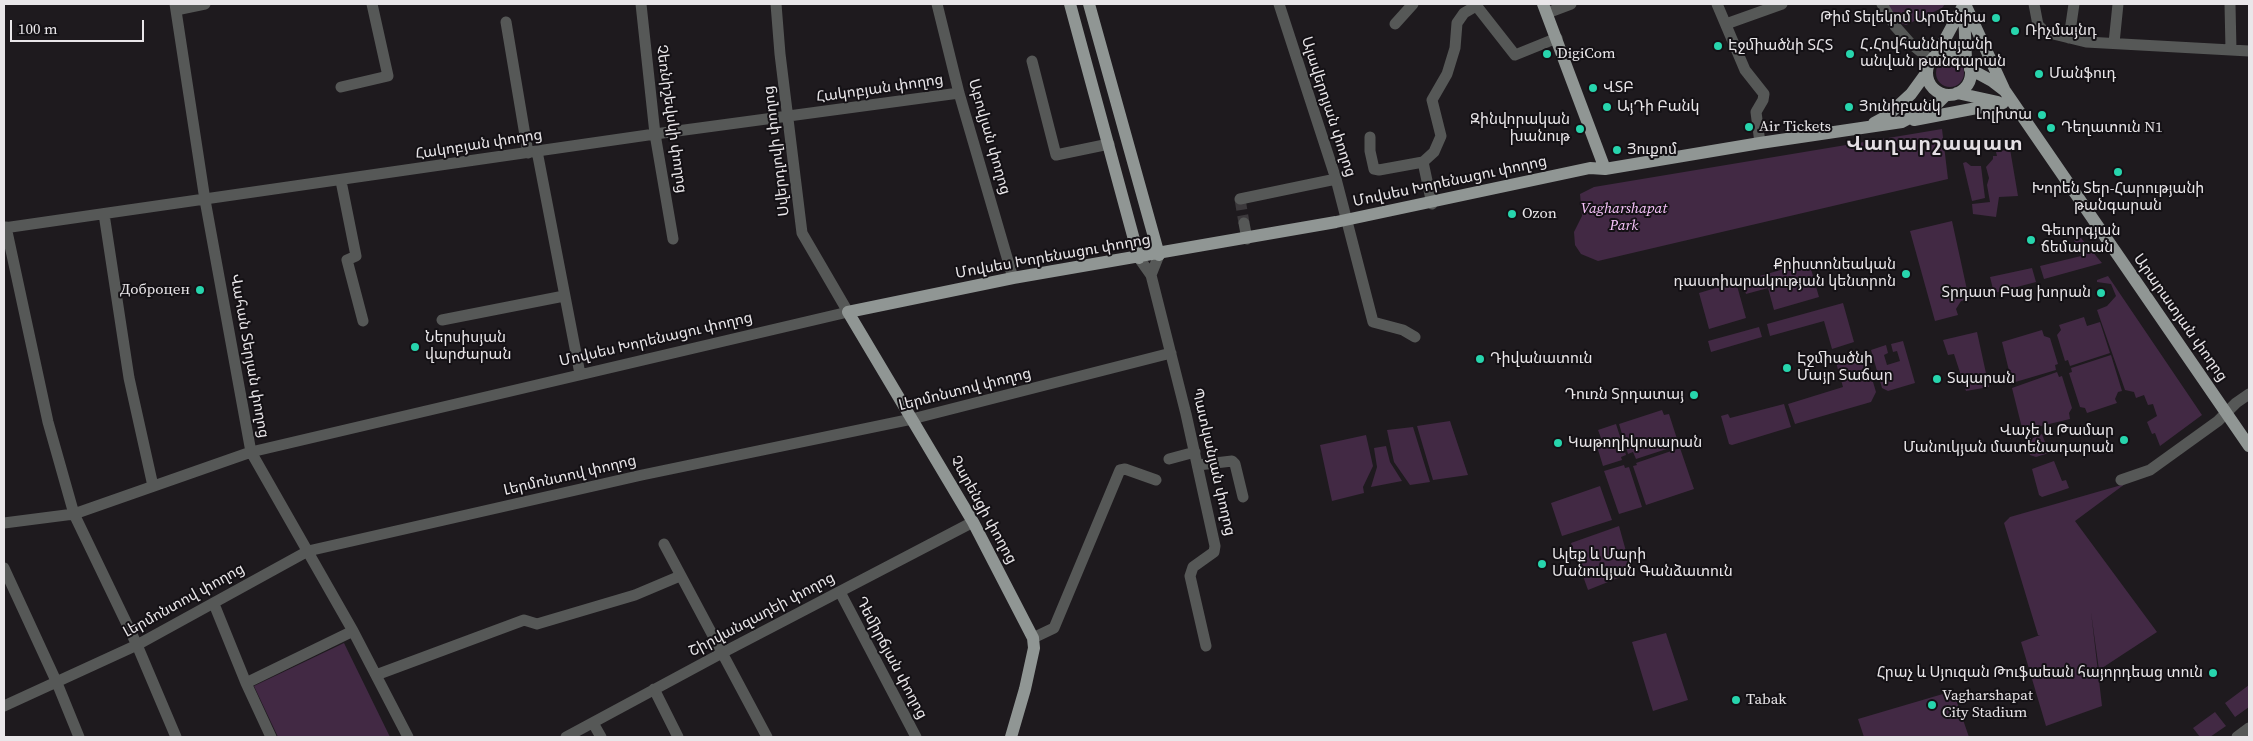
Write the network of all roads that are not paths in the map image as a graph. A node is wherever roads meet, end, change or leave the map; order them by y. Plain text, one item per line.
1 (205, 4) edge
2 (372, 4) edge
3 (641, 4) edge
4 (776, 4) edge
5 (937, 4) edge
6 (1070, 4) edge
7 (1089, 4) edge
8 (1279, 4) edge
9 (1413, 4) edge
10 (1571, 4) edge
11 (1717, 4) edge
12 (1782, 4) edge
13 (1882, 4) edge
14 (1964, 4) edge
15 (2034, 4) edge
16 (2074, 4) edge
17 (2118, 4) edge
18 (2230, 4) edge
19 (1476, 5) edge
20 (176, 7) edge
21 (1546, 8) edge
22 (506, 22) dead end
23 (1395, 24) dead end
24 (1726, 24) junction
25 (1557, 38) junction
26 (2069, 38) junction
27 (2114, 43) junction
28 (2231, 50) junction
29 (2249, 51) edge
30 (1032, 62) dead end
31 (1931, 63) junction
32 (1968, 64) junction
33 (341, 87) dead end
34 (959, 93) junction
35 (1951, 94) junction
36 (2004, 97) junction
37 (788, 117) junction
38 (1902, 122) junction
39 (1867, 127) junction
40 (655, 134) junction
41 (1370, 137) dead end
42 (1760, 143) junction
43 (1109, 144) junction
44 (532, 152) junction
45 (1423, 162) junction
46 (1605, 169) junction
47 (1336, 179) junction
48 (341, 181) junction
49 (1240, 198) dead end
50 (206, 200) junction
51 (1432, 204) junction
52 (104, 214) junction
53 (1348, 220) junction
54 (1244, 223) tunnel mouth
55 (5, 228) edge
56 (673, 239) dead end
57 (1247, 239) junction
58 (1159, 255) junction
59 (1139, 258) junction
60 (1151, 275) junction
61 (1013, 278) junction
62 (564, 296) junction
63 (848, 312) junction
64 (442, 320) dead end
65 (362, 321) dead end
66 (1415, 337) dead end
67 (1171, 353) junction
68 (580, 374) junction
69 (2249, 394) edge
70 (2226, 413) junction
71 (912, 419) junction
72 (2249, 446) edge
73 (251, 452) junction
74 (1195, 452) junction
75 (1169, 459) dead end
76 (1198, 465) junction
77 (1156, 480) dead end
78 (2121, 480) dead end
79 (153, 486) junction
80 (1243, 496) dead end
81 (74, 514) junction
82 (973, 522) junction
83 (4, 523) edge
84 (664, 544) dead end
85 (308, 552) junction
86 (4, 568) edge
87 (680, 576) junction
88 (840, 592) junction
89 (214, 604) junction
90 (353, 631) junction
91 (1033, 638) junction
92 (137, 645) junction
93 (1206, 646) dead end
94 (722, 653) junction
95 (376, 675) junction
96 (57, 683) junction
97 (246, 683) junction
98 (654, 689) junction
99 (4, 706) edge
100 (593, 723) junction
101 (2249, 728) edge
102 (79, 737) edge
103 (176, 737) edge
104 (271, 737) edge
105 (408, 737) edge
106 (566, 737) edge
107 (601, 737) edge
108 (678, 737) edge
109 (767, 737) edge
110 (916, 737) edge
111 (1011, 737) edge
112 (2237, 737) edge

1 - 20 street
2 - 33 street
3 - 40 street, Չեռնիշեվսկի փողոց
4 - 37 street, Սվերդլովի փողոց
5 - 34 street, Աբովյան փողոց
6 - 43 main road, Պատկանյան փողոց
7 - 58 main road
8 - 47 street, Ալավերդյան փողոց
9 - 23 street
10 - 21 street
11 - 24 street
12 - 24 street
13 - 31 street
14 - 31 main road, Մովսես Խորենացու փողոց
14 - 32 main road
14 - 36 main road
15 - 26 street
16 - 26 street
17 - 27 street
18 - 28 street
19 - 25 street
19 - 45 street
20 - 50 street, Վահան Տերյան փողոց
21 - 25 main road
22 - 44 street
24 - 42 street
25 - 46 main road
26 - 27 street
27 - 28 street
28 - 29 street
30 - 43 street
31 - 32 main road
31 - 35 main road
31 - 39 main road, Մովսես Խորենացու փողոց
32 - 35 main road
32 - 36 main road
34 - 37 street, Հակոբյան փողոց
34 - 61 street, Աբովյան փողոց
35 - 36 main road
35 - 38 main road, Մովսես Խորենացու փողոց
36 - 38 main road
36 - 70 main road, Արարատյան փողոց
37 - 40 street, Հակոբյան փողոց
37 - 63 street, Սվերդլովի փողոց
38 - 39 main road, Մովսես Խորենացու փողոց
39 - 42 main road, Մովսես Խորենացու փողոց
40 - 44 street, Հակոբյան փողոց
40 - 56 street, Չեռնիշեվսկի փողոց
41 - 45 street
42 - 46 main road, Մովսես Խորենացու փողոց
43 - 59 main road, Պատկանյան փողոց
44 - 48 street, Հակոբյան փողոց
44 - 62 street
45 - 51 street
46 - 51 main road, Մովսես Խորենացու փողոց
47 - 49 street
47 - 53 street, Ալավերդյան փողոց
48 - 50 street, Հակոբյան փողոց
48 - 65 street
50 - 52 street, Հակոբյան փողոց
50 - 73 street, Վահան Տերյան փողոց
51 - 53 main road, Մովսես Խորենացու փողոց
52 - 55 street, Հակոբյան փողոց
52 - 79 street
53 - 57 main road, Մովսես Խորենացու փողոց
53 - 66 street, Ալավերդյան փողոց
54 - 57 street
55 - 81 street
57 - 58 main road, Մովսես Խորենացու փողոց
58 - 59 main road, Մովսես Խորենացու փողոց
58 - 60 street
59 - 60 street, Պատկանյան փողոց
59 - 61 main road, Մովսես Խորենացու փողոց
60 - 67 street, Պատկանյան փողոց
61 - 63 main road, Մովսես Խորենացու փողոց
62 - 64 street
62 - 68 street
63 - 68 street, Մովսես Խորենացու փողոց
63 - 71 main road, Չարենցի փողոց
67 - 71 street, Լերմոնտով փողոց
67 - 74 street, Պատկանյան փողոց
68 - 73 street, Մովսես Խորենացու փողոց
69 - 70 street
70 - 72 main road, Արարատյան փողոց
70 - 78 street
71 - 82 main road, Չարենցի փողոց
71 - 85 street, Լերմոնտով փողոց
73 - 79 street, Մովսես Խորենացու փողոց
73 - 85 street, Վահան Տերյան փողոց
74 - 75 street
74 - 76 street, Պատկանյան փողոց
76 - 80 street
76 - 93 street, Պատկանյան փողոց
77 - 91 street
79 - 81 street, Մովսես Խորենացու փողոց
81 - 83 street, Մովսես Խորենացու փողոց
81 - 92 street
82 - 88 street, Շիրվանզադեի փողոց
82 - 91 main road, Չարենցի փողոց
84 - 87 street
85 - 89 street, Լերմոնտով փողոց
85 - 90 street, Վահան Տերյան փողոց
86 - 96 street
87 - 94 street
87 - 95 street
88 - 94 street, Շիրվանզադեի փողոց
88 - 110 street, Դեմիրճյան փողոց
89 - 92 street, Լերմոնտով փողոց
89 - 97 street
90 - 95 street, Վահան Տերյան փողոց
90 - 97 street
91 - 111 main road
92 - 96 street, Լերմոնտով փողոց
92 - 103 street
94 - 98 street, Շիրվանզադեի փողոց
94 - 109 street
95 - 105 street, Վահան Տերյան փողոց
96 - 99 street, Լերմոնտով փողոց
96 - 102 street
97 - 104 street
98 - 100 street, Շիրվանզադեի փողոց
98 - 108 street
100 - 106 street, Շիրվանզադեի փողոց
100 - 107 street
101 - 112 street

